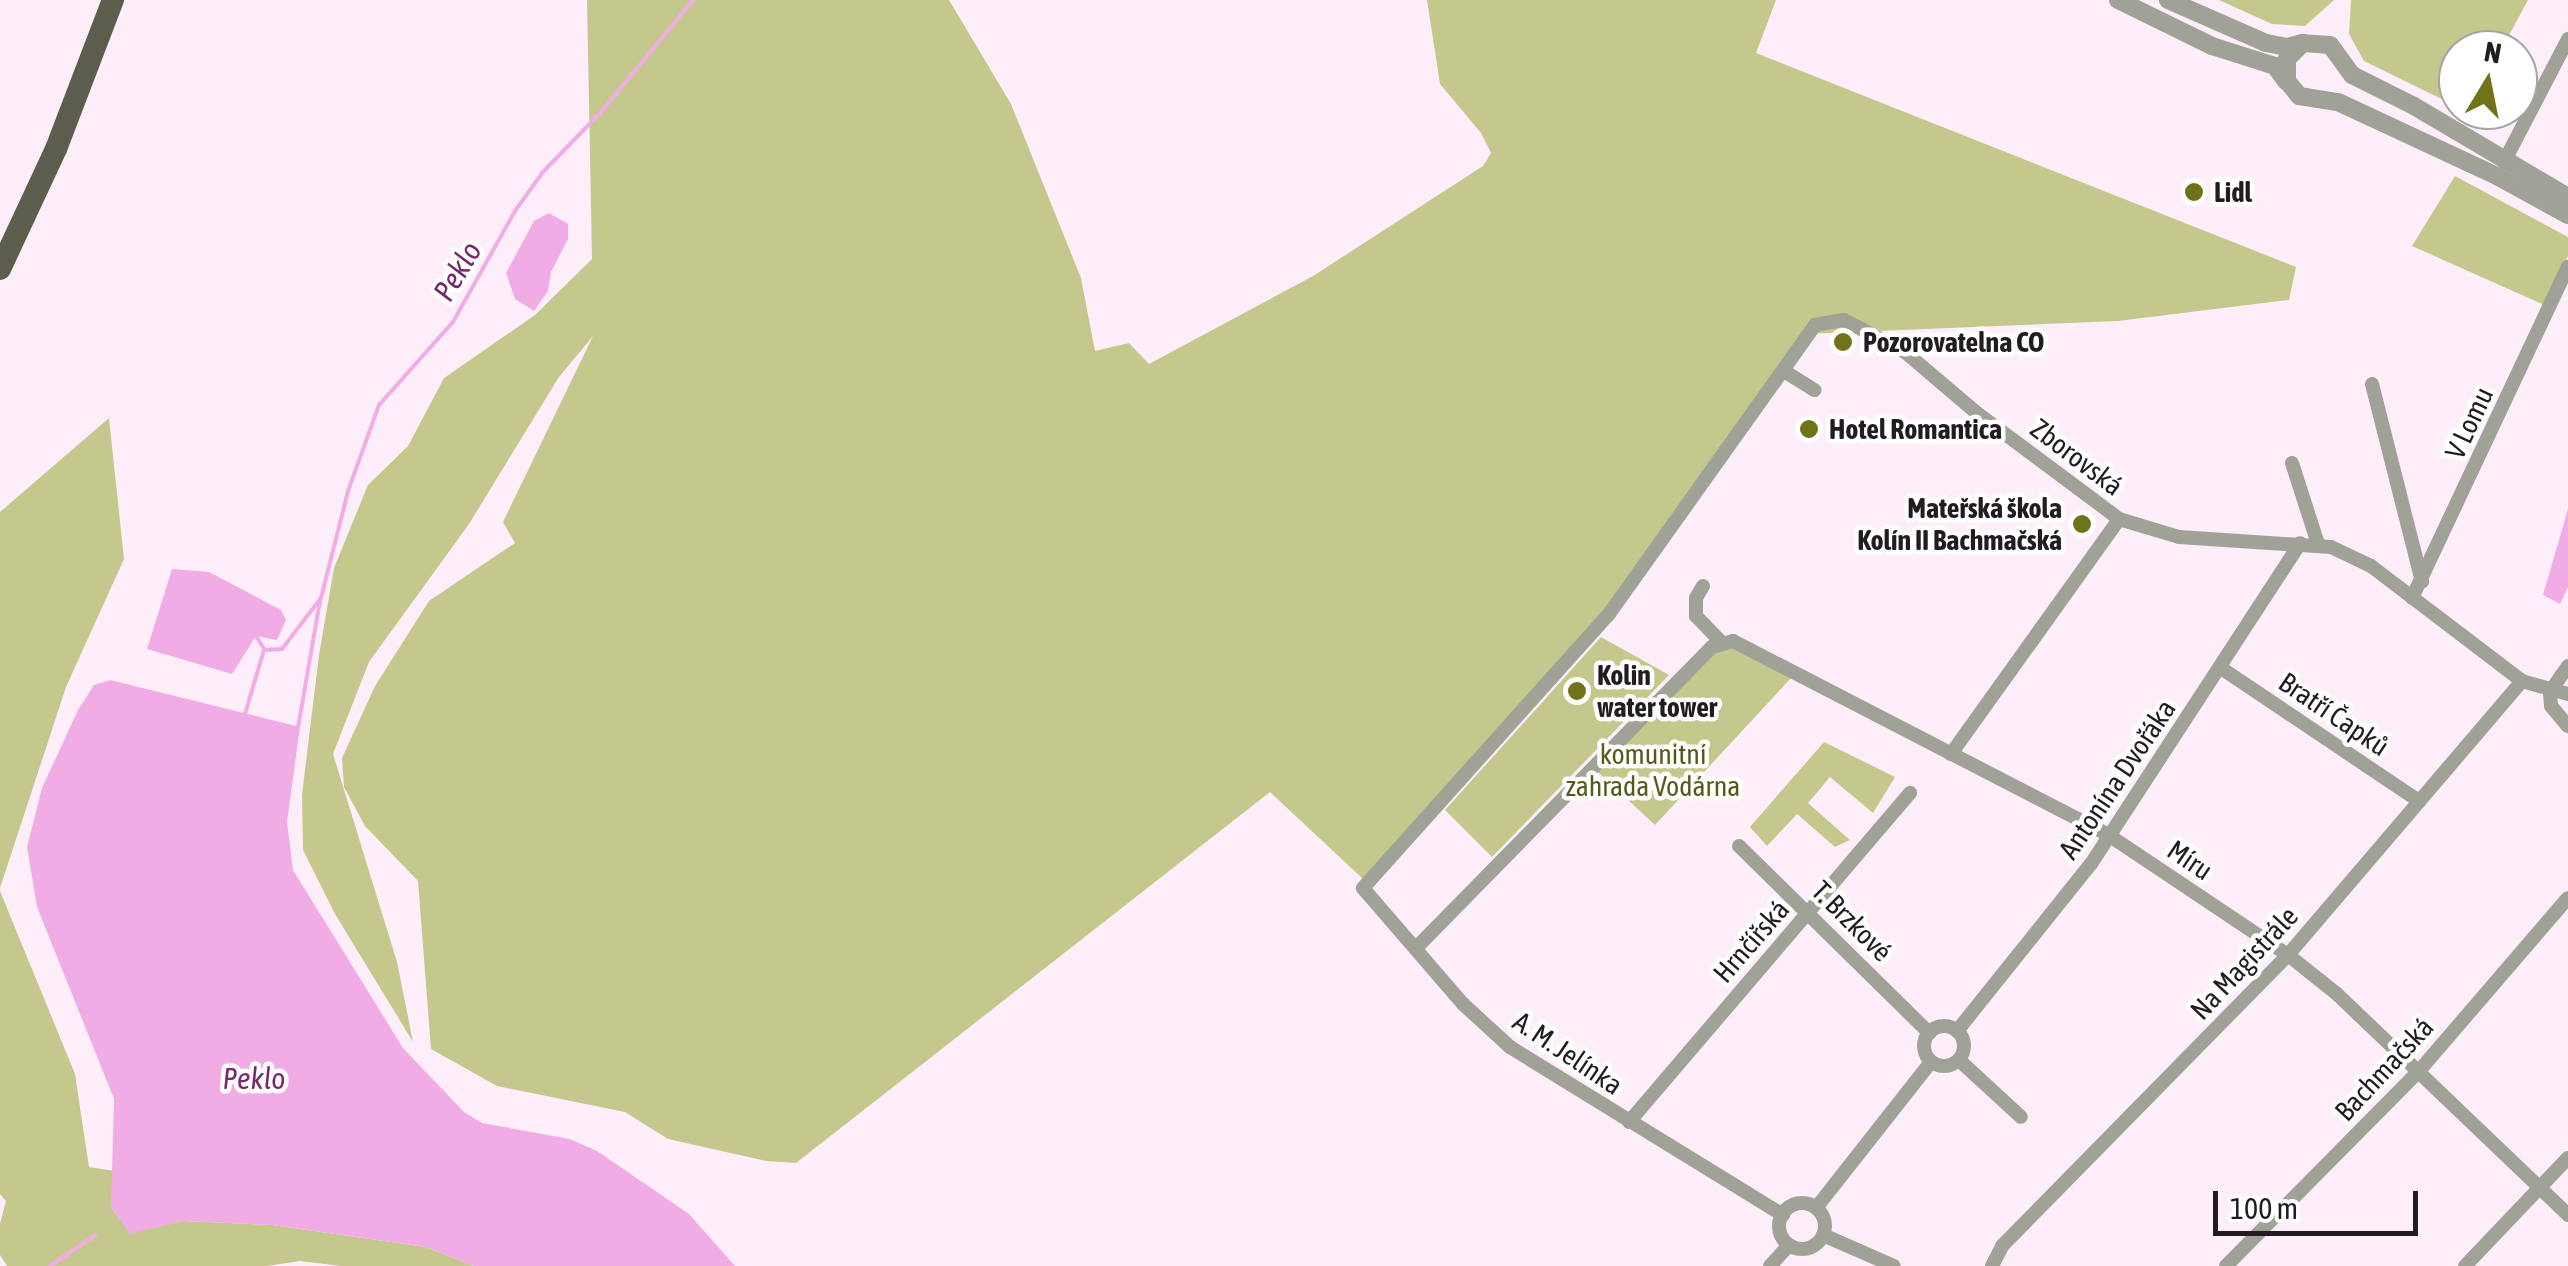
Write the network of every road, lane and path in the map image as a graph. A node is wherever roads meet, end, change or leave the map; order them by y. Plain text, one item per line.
1 (110, 0) edge
2 (2118, 0) edge
3 (2168, 0) edge
4 (2568, 39) edge
5 (2303, 43) junction
6 (2342, 60) junction
7 (2289, 86) junction
8 (2320, 99) junction
9 (2504, 162) junction
10 (2568, 197) edge
11 (2568, 215) edge
12 (2568, 267) edge
13 (0, 269) edge
14 (1784, 371) junction
15 (2372, 384) dead end
16 (1814, 390) dead end
17 (2292, 463) dead end
18 (2119, 519) junction
19 (2300, 543) junction
20 (2318, 544) junction
21 (2422, 582) junction
22 (1704, 586) dead end
23 (2412, 598) junction
24 (1720, 642) junction
25 (2568, 666) edge
26 (2221, 668) junction
27 (2522, 682) junction
28 (2550, 692) junction
29 (2568, 694) edge
30 (2568, 726) edge
31 (1951, 754) junction
32 (1910, 793) dead end
33 (2420, 800) junction
34 (2110, 836) junction
35 (1739, 846) dead end
36 (1363, 888) joint
37 (2568, 898) edge
38 (1808, 913) junction
39 (1417, 947) junction
40 (2288, 956) junction
41 (1956, 1031) junction
42 (1930, 1032) junction
43 (1958, 1060) junction
44 (1931, 1062) junction
45 (2419, 1071) junction
46 (2021, 1117) dead end
47 (1629, 1122) junction
48 (2568, 1158) edge
49 (2539, 1191) junction
50 (1816, 1208) junction
51 (1783, 1215) junction
52 (2568, 1216) edge
53 (1823, 1235) junction
54 (1790, 1244) junction
55 (1770, 1266) edge
56 (1894, 1266) edge
57 (1992, 1266) edge
58 (2226, 1266) edge
59 (2465, 1266) edge

1 - 13 main road
2 - 7 street
3 - 5 street
4 - 9 street
5 - 6 street
5 - 7 street
6 - 8 street
6 - 9 street
7 - 8 street
8 - 11 street
9 - 10 street
12 - 21 street, V Lomu
14 - 16 street
14 - 18 street, Zborovská
14 - 36 street, Zborovská
15 - 21 street
17 - 20 street
18 - 19 street, Zborovská
18 - 31 street
19 - 20 street, Zborovská
19 - 26 street, Antonína Dvořáka
20 - 23 street, Zborovská
21 - 23 street, V Lomu
22 - 24 street
23 - 27 street, Zborovská
24 - 31 street, Míru
24 - 39 street
25 - 28 street
26 - 33 street, Bratří Čapků
26 - 34 street, Antonína Dvořáka
27 - 28 street, Zborovská
27 - 33 street, Na Magistrále
28 - 29 street, Zborovská
28 - 30 street
31 - 34 street, Míru
32 - 38 street, Hrnčířská
33 - 40 street, Na Magistrále
34 - 40 street, Míru
34 - 41 street, Antonína Dvořáka
35 - 38 street, T. Brzkové
36 - 39 street, A. M. Jelínka
37 - 45 street, Bachmačská
38 - 42 street, T. Brzkové
38 - 47 street, Hrnčířská
39 - 47 street, A. M. Jelínka
40 - 45 street, Míru
40 - 57 street, Na Magistrále
41 - 42 street
41 - 43 street
42 - 44 street
43 - 44 street
43 - 46 street
44 - 50 street
45 - 49 street, Míru
45 - 58 street, Bachmačská
47 - 51 street, A. M. Jelínka
48 - 49 street
49 - 52 street, Míru
49 - 59 street
50 - 51 street
50 - 53 street
51 - 54 street
53 - 54 street
53 - 56 street
54 - 55 street

